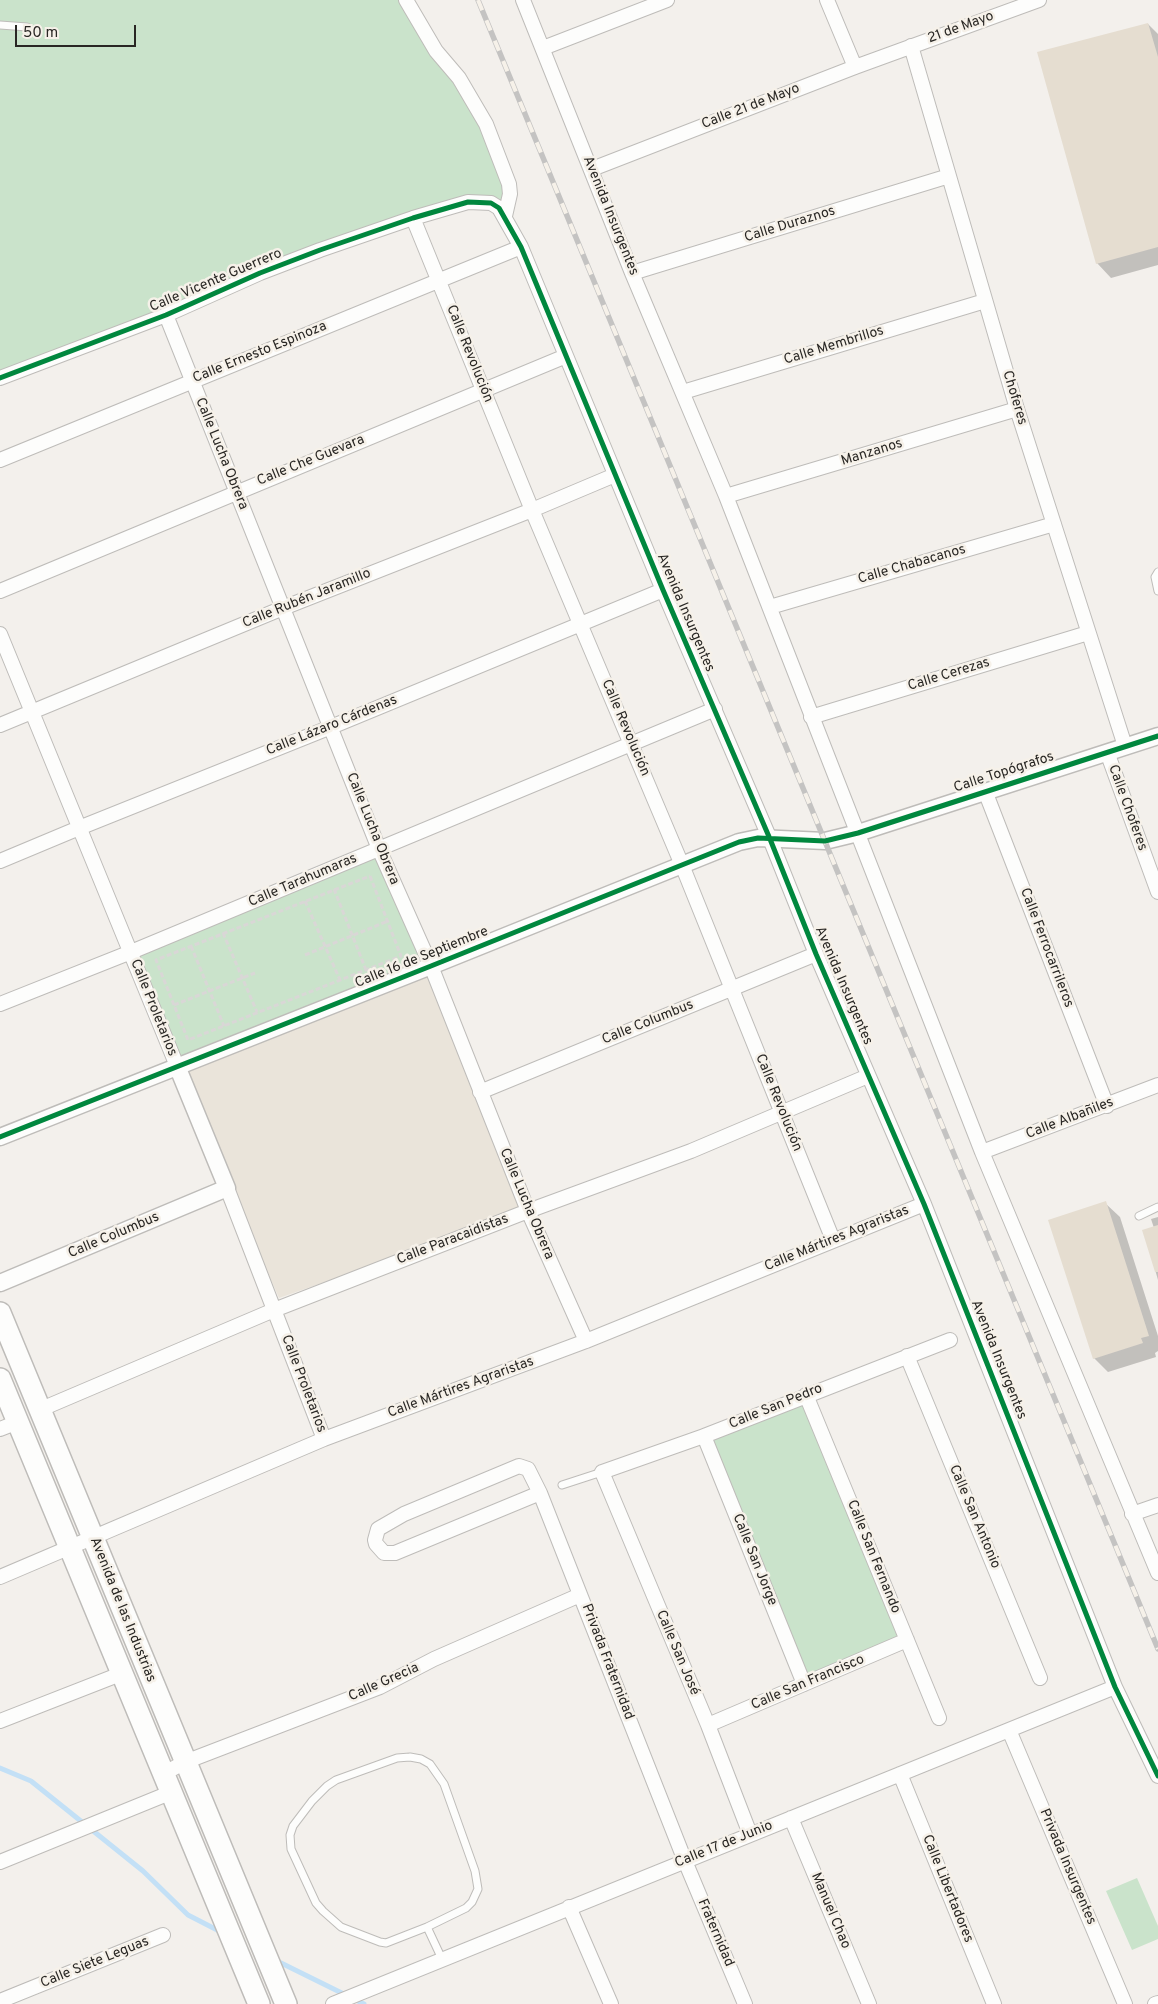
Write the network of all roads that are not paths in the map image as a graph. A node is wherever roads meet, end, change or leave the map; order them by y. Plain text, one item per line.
1 (406, 0) edge
2 (523, 0) edge
3 (667, 0) edge
4 (827, 0) edge
5 (1039, 0) edge
6 (0, 25) edge
7 (27, 27) dead end
8 (911, 46) junction
9 (542, 48) junction
10 (855, 67) junction
11 (592, 169) junction
12 (949, 176) junction
13 (502, 212) junction
14 (413, 218) junction
15 (522, 247) junction
16 (632, 273) junction
17 (440, 280) junction
18 (985, 301) junction
19 (166, 315) junction
20 (566, 356) junction
21 (0, 378) edge
22 (192, 381) junction
23 (483, 390) junction
24 (683, 392) junction
25 (1017, 409) junction
26 (0, 460) edge
27 (615, 475) junction
28 (236, 492) junction
29 (726, 496) junction
30 (532, 510) junction
31 (1054, 524) junction
32 (1158, 572) edge
33 (0, 590) edge
34 (662, 590) junction
35 (1158, 591) edge
36 (770, 607) junction
37 (283, 608) junction
38 (580, 623) junction
39 (1088, 633) junction
40 (0, 634) edge
41 (715, 709) junction
42 (32, 712) junction
43 (811, 717) junction
44 (0, 725) edge
45 (331, 727) junction
46 (1158, 736) edge
47 (632, 744) junction
48 (1125, 746) junction
49 (1107, 752) junction
50 (985, 791) junction
51 (79, 828) junction
52 (858, 833) junction
53 (770, 839) junction
54 (379, 849) junction
55 (0, 861) edge
56 (682, 865) junction
57 (1158, 892) edge
58 (130, 952) junction
59 (816, 954) junction
60 (432, 966) junction
61 (731, 988) junction
62 (0, 1004) edge
63 (177, 1066) junction
64 (868, 1076) junction
65 (1158, 1086) edge
66 (480, 1092) junction
67 (1107, 1106) junction
68 (782, 1114) junction
69 (0, 1137) edge
70 (982, 1152) junction
71 (227, 1188) junction
72 (924, 1204) junction
73 (1158, 1207) edge
74 (528, 1211) junction
75 (1139, 1216) dead end
76 (833, 1240) junction
77 (0, 1283) edge
78 (274, 1310) junction
79 (0, 1312) edge
80 (950, 1340) dead end
81 (586, 1341) junction
82 (906, 1356) junction
83 (0, 1379) edge
84 (806, 1395) junction
85 (39, 1410) junction
86 (9, 1426) edge
87 (704, 1436) junction
88 (324, 1439) junction
89 (602, 1472) junction
90 (562, 1485) dead end
91 (540, 1493) junction
92 (1158, 1506) edge
93 (1132, 1514) junction
94 (92, 1538) junction
95 (72, 1548) junction
96 (1158, 1572) edge
97 (0, 1577) edge
98 (580, 1595) junction
99 (907, 1640) junction
100 (122, 1673) junction
101 (1040, 1678) dead end
102 (804, 1684) junction
103 (1115, 1686) junction
104 (939, 1718) dead end
105 (0, 1721) edge
106 (708, 1725) junction
107 (1009, 1730) junction
108 (185, 1762) junction
109 (900, 1774) junction
110 (1158, 1776) edge
111 (168, 1783) junction
112 (791, 1818) junction
113 (750, 1834) junction
114 (685, 1861) junction
115 (0, 1862) edge
116 (569, 1907) junction
117 (427, 1927) junction
118 (163, 1936) dead end
119 (442, 1959) junction
120 (0, 2001) edge
121 (259, 2004) edge
122 (286, 2004) edge
123 (334, 2004) edge
124 (611, 2004) edge
125 (745, 2004) edge
126 (869, 2004) edge
127 (994, 2004) edge
128 (1125, 2004) edge

1 - 13 street
2 - 9 street, Avenida Insurgentes
3 - 9 street
4 - 10 street
5 - 8 street, 21 de Mayo
6 - 7 lane
8 - 10 street, Calle 21 de Mayo
8 - 12 street, Choferes
9 - 11 street, Avenida Insurgentes
10 - 11 street, Calle 21 de Mayo
11 - 16 street, Avenida Insurgentes
12 - 16 street, Calle Duraznos
12 - 18 street, Choferes
13 - 14 street, Calle Vicente Guerrero
13 - 15 street, Avenida Insurgentes
14 - 17 street, Calle Revolución
14 - 19 street, Calle Vicente Guerrero
15 - 17 street, Calle Ernesto Espinoza
15 - 20 street, Avenida Insurgentes
16 - 24 street, Avenida Insurgentes
17 - 22 street, Calle Ernesto Espinoza
17 - 23 street, Calle Revolución
18 - 24 street, Calle Membrillos
18 - 25 street, Choferes
19 - 21 street, Calle Vicente Guerrero
19 - 22 street, Calle Lucha Obrera
20 - 23 street, Calle Che Guevara
20 - 27 street, Avenida Insurgentes
22 - 26 street, Calle Ernesto Espinoza
22 - 28 street, Calle Lucha Obrera
23 - 28 street, Calle Che Guevara
23 - 30 street, Calle Revolución
24 - 29 street, Avenida Insurgentes
25 - 29 street, Manzanos
25 - 31 street, Choferes
27 - 30 street, Calle Rubén Jaramillo
27 - 34 street, Avenida Insurgentes
28 - 33 street, Calle Che Guevara
28 - 37 street, Calle Lucha Obrera
29 - 36 street, Avenida Insurgentes
30 - 37 street, Calle Rubén Jaramillo
30 - 38 street, Calle Revolución
31 - 36 street, Calle Chabacanos
31 - 39 street, Choferes
32 - 35 lane
34 - 38 street, Calle Lázaro Cárdenas
34 - 41 street, Avenida Insurgentes
36 - 43 street, Avenida Insurgentes
37 - 42 street, Calle Rubén Jaramillo
37 - 45 street, Calle Lucha Obrera
38 - 45 street, Calle Lázaro Cárdenas
38 - 47 street, Calle Revolución
39 - 43 street, Calle Cerezas
39 - 48 street, Choferes
40 - 42 street, Calle Proletarios
41 - 47 street, Calle Tarahumaras
41 - 53 street, Avenida Insurgentes
42 - 44 street, Calle Rubén Jaramillo
42 - 51 street, Calle Proletarios
43 - 52 street, Avenida Insurgentes
45 - 51 street, Calle Lázaro Cárdenas
45 - 54 street, Calle Lucha Obrera
46 - 48 street, Calle Topógrafos
47 - 54 street, Calle Tarahumaras
47 - 56 street, Calle Revolución
48 - 49 street, Calle Topógrafos
49 - 50 street, Calle Topógrafos
49 - 57 street, Calle Choferes
50 - 52 street, Calle Topógrafos
50 - 67 street, Calle Ferrocarrileros
51 - 55 street, Calle Lázaro Cárdenas
51 - 58 street, Calle Proletarios
52 - 53 street, Calle 16 de Septiembre
52 - 70 street, Avenida Insurgentes
53 - 56 street, Calle 16 de Septiembre
53 - 59 street, Avenida Insurgentes
54 - 58 street, Calle Tarahumaras
54 - 60 street, Calle Lucha Obrera
56 - 60 street, Calle 16 de Septiembre
56 - 61 street, Calle Revolución
58 - 62 street, Calle Tarahumaras
58 - 63 street, Calle Proletarios
59 - 61 street, Calle Columbus
59 - 64 street, Avenida Insurgentes
60 - 63 street, Calle 16 de Septiembre
60 - 66 street, Calle Lucha Obrera
61 - 66 street, Calle Columbus
61 - 68 street, Calle Revolución
63 - 69 street, Calle 16 de Septiembre
63 - 71 street, Calle Proletarios
64 - 68 street, Calle Paracaidistas
64 - 72 street, Avenida Insurgentes
65 - 67 street, Calle Albañiles
66 - 74 street, Calle Lucha Obrera
67 - 70 street, Calle Albañiles
68 - 74 street, Calle Paracaidistas
68 - 76 street, Calle Revolución
70 - 93 street, Avenida Insurgentes
71 - 77 street, Calle Columbus
71 - 78 street, Calle Proletarios
72 - 76 street, Calle Mártires Agraristas
72 - 103 street, Avenida Insurgentes
73 - 75 lane
74 - 78 street, Calle Paracaidistas
74 - 81 street, Calle Lucha Obrera
76 - 81 street, Calle Mártires Agraristas
78 - 85 street, Calle Paracaidistas
78 - 88 street, Calle Proletarios
79 - 85 main road, Avenida de las Industrias
80 - 82 street, Calle San Pedro
81 - 88 street, Calle Mártires Agraristas
82 - 84 street, Calle San Pedro
82 - 101 street, Calle San Antonio
83 - 86 main road, Avenida de las Industrias
84 - 87 street, Calle San Pedro
84 - 99 street, Calle San Fernando
85 - 94 main road, Avenida de las Industrias
86 - 95 main road, Avenida de las Industrias
87 - 89 street, Calle San Pedro
87 - 102 street, Calle San Jorge
88 - 94 street, Calle Mártires Agraristas
89 - 90 lane
89 - 106 street, Calle San José
91 - 91 street, Privada Fraternidad
91 - 98 street, Privada Fraternidad
92 - 93 street
93 - 96 street, Avenida Insurgentes
94 - 95 street, Calle Mártires Agraristas
94 - 108 main road, Avenida de las Industrias
95 - 97 street, Calle Mártires Agraristas
95 - 100 main road, Avenida de las Industrias
98 - 108 street, Calle Grecia
98 - 114 street, Privada Fraternidad
99 - 102 street, Calle San Francisco
99 - 104 street, Calle San Fernando
100 - 105 street
100 - 111 main road, Avenida de las Industrias
102 - 106 street, Calle San Francisco
103 - 107 street, Calle 17 de Junio
103 - 110 street, Avenida Insurgentes
106 - 113 street, Calle San José
107 - 109 street, Calle 17 de Junio
107 - 128 street, Privada Insurgentes
108 - 111 street, Calle Grecia
108 - 122 main road, Avenida de las Industrias
109 - 112 street, Calle 17 de Junio
109 - 127 street, Calle Libertadores
111 - 115 street, Calle Grecia
111 - 121 main road, Avenida de las Industrias
112 - 113 street, Calle 17 de Junio
112 - 126 street, Manuel Chao
113 - 114 street, Calle 17 de Junio
114 - 116 street, Calle 17 de Junio
114 - 125 street, Fraternidad
116 - 119 street, Calle 17 de Junio
116 - 124 street
117 - 117 lane
117 - 119 lane
118 - 120 street, Calle Siete Leguas
119 - 123 street, Calle 17 de Junio

